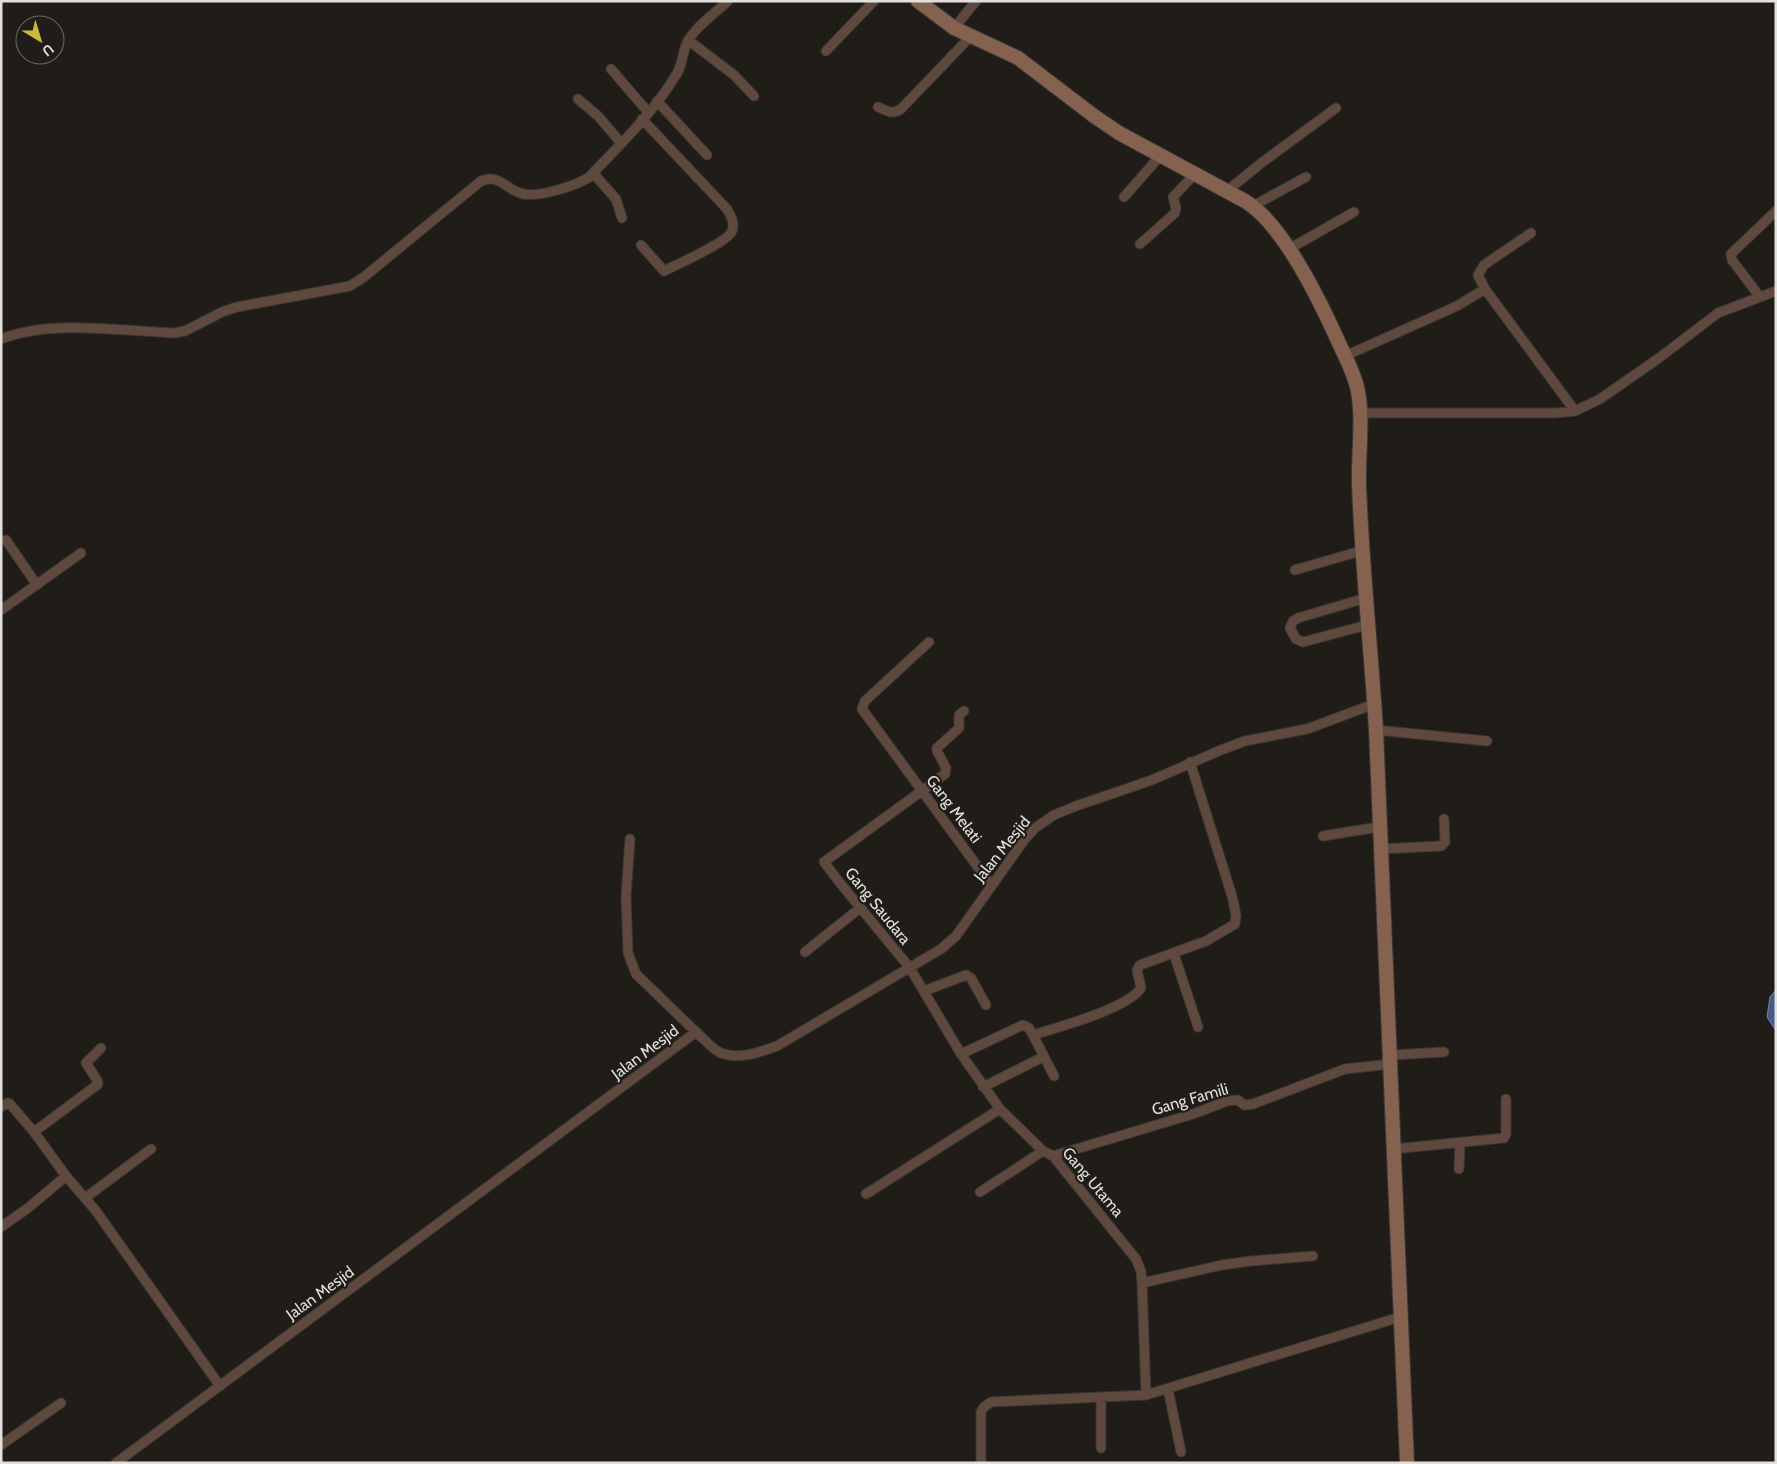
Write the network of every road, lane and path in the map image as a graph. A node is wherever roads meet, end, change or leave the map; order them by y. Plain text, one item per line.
1 (728, 1) edge
2 (874, 1) edge
3 (918, 1) edge
4 (976, 1) edge
5 (954, 28) junction
6 (971, 36) junction
7 (688, 40) junction
8 (826, 51) dead end
9 (610, 69) dead end
10 (754, 96) dead end
11 (578, 99) dead end
12 (657, 101) junction
13 (878, 107) dead end
14 (1336, 108) dead end
15 (645, 116) junction
16 (620, 143) junction
17 (706, 155) dead end
18 (1160, 156) junction
19 (593, 173) junction
20 (1194, 175) junction
21 (1306, 177) dead end
22 (1227, 191) junction
23 (1124, 197) dead end
24 (1253, 206) junction
25 (1354, 212) dead end
26 (1776, 212) edge
27 (622, 218) dead end
28 (1531, 233) dead end
29 (1140, 244) dead end
30 (641, 245) dead end
31 (1289, 249) junction
32 (1485, 290) junction
33 (1776, 291) edge
34 (1760, 297) junction
35 (1, 339) edge
36 (1345, 356) junction
37 (1575, 411) junction
38 (1360, 413) junction
39 (6, 540) dead end
40 (1364, 550) junction
41 (81, 553) dead end
42 (1295, 570) dead end
43 (37, 585) junction
44 (1366, 598) junction
45 (1, 610) edge
46 (1367, 625) junction
47 (929, 642) dead end
48 (1374, 704) junction
49 (964, 711) dead end
50 (1376, 730) junction
51 (1487, 741) dead end
52 (1190, 762) junction
53 (922, 792) junction
54 (1444, 819) dead end
55 (1379, 827) junction
56 (1323, 836) dead end
57 (630, 839) dead end
58 (1380, 849) junction
59 (991, 885) junction
60 (860, 908) junction
61 (805, 952) dead end
62 (1174, 954) junction
63 (910, 968) junction
64 (924, 991) junction
65 (986, 1005) dead end
66 (1198, 1027) dead end
67 (696, 1032) junction
68 (1033, 1035) junction
69 (100, 1048) dead end
70 (1444, 1052) dead end
71 (961, 1054) junction
72 (1043, 1057) junction
73 (1391, 1060) junction
74 (1054, 1076) dead end
75 (982, 1087) junction
76 (1506, 1099) dead end
77 (1, 1107) edge
78 (1000, 1109) junction
79 (34, 1132) junction
80 (1460, 1143) junction
81 (151, 1149) dead end
82 (1393, 1149) junction
83 (1043, 1151) junction
84 (1052, 1156) junction
85 (1459, 1169) dead end
86 (66, 1176) junction
87 (980, 1192) dead end
88 (866, 1194) dead end
89 (85, 1198) junction
90 (1, 1227) edge
91 (1313, 1256) dead end
92 (1142, 1283) junction
93 (1400, 1317) junction
94 (220, 1386) junction
95 (1168, 1389) junction
96 (1146, 1395) junction
97 (1101, 1398) junction
98 (61, 1403) dead end
99 (1, 1446) edge
100 (1101, 1448) dead end
101 (1181, 1452) dead end
102 (116, 1463) edge
103 (981, 1463) edge
104 (1407, 1463) edge

1 - 7 street
2 - 8 street
3 - 5 street
4 - 5 street
5 - 6 street
6 - 13 street
6 - 18 street
7 - 10 street
7 - 12 street
9 - 15 street
11 - 16 street
12 - 15 street
12 - 17 street
14 - 22 street
15 - 16 street
15 - 30 street
16 - 19 street
18 - 20 street
18 - 23 street
19 - 27 street
19 - 35 street
20 - 22 street
20 - 29 street
21 - 24 street
22 - 24 street
24 - 31 street
25 - 31 street
26 - 34 street
28 - 32 street
31 - 36 street
32 - 36 street
32 - 37 street
33 - 34 street
34 - 37 street
36 - 38 street
37 - 38 street
38 - 40 street
39 - 43 street
40 - 42 street
40 - 44 street
41 - 43 street
43 - 45 street
44 - 46 street
44 - 46 street
46 - 48 street
47 - 53 street, Gang Melati
48 - 50 street
48 - 52 street, Jalan Mesjid
49 - 53 street
50 - 51 street
50 - 55 street
52 - 59 street, Jalan Mesjid
52 - 62 street
53 - 59 street, Gang Melati
53 - 60 street, Gang Saudara
54 - 58 street
55 - 56 street
55 - 58 street
57 - 67 street
58 - 73 street
59 - 63 street, Jalan Mesjid
60 - 61 street
60 - 63 street, Gang Saudara
62 - 66 street
62 - 68 street
63 - 64 street, Gang Utama
63 - 67 street, Jalan Mesjid
64 - 65 street
64 - 71 street, Gang Utama
67 - 94 street, Jalan Mesjid
68 - 71 street
68 - 72 street
69 - 79 street
70 - 73 street, Gang Famili
71 - 75 street, Gang Utama
72 - 74 street
72 - 75 street
73 - 82 street
73 - 84 street, Gang Famili
75 - 78 street, Gang Utama
76 - 80 street
77 - 79 street
78 - 83 street, Gang Utama
78 - 88 street
79 - 86 street
80 - 82 street
80 - 85 street
81 - 89 street
82 - 93 street
83 - 84 street, Gang Utama
83 - 87 street
84 - 92 street, Gang Utama
86 - 89 street
86 - 90 street
89 - 94 street
91 - 92 street
92 - 96 street, Gang Utama
93 - 95 street
93 - 104 street
94 - 102 street, Jalan Mesjid
95 - 96 street
95 - 101 street
96 - 97 street
97 - 100 street
97 - 103 street
98 - 99 street

